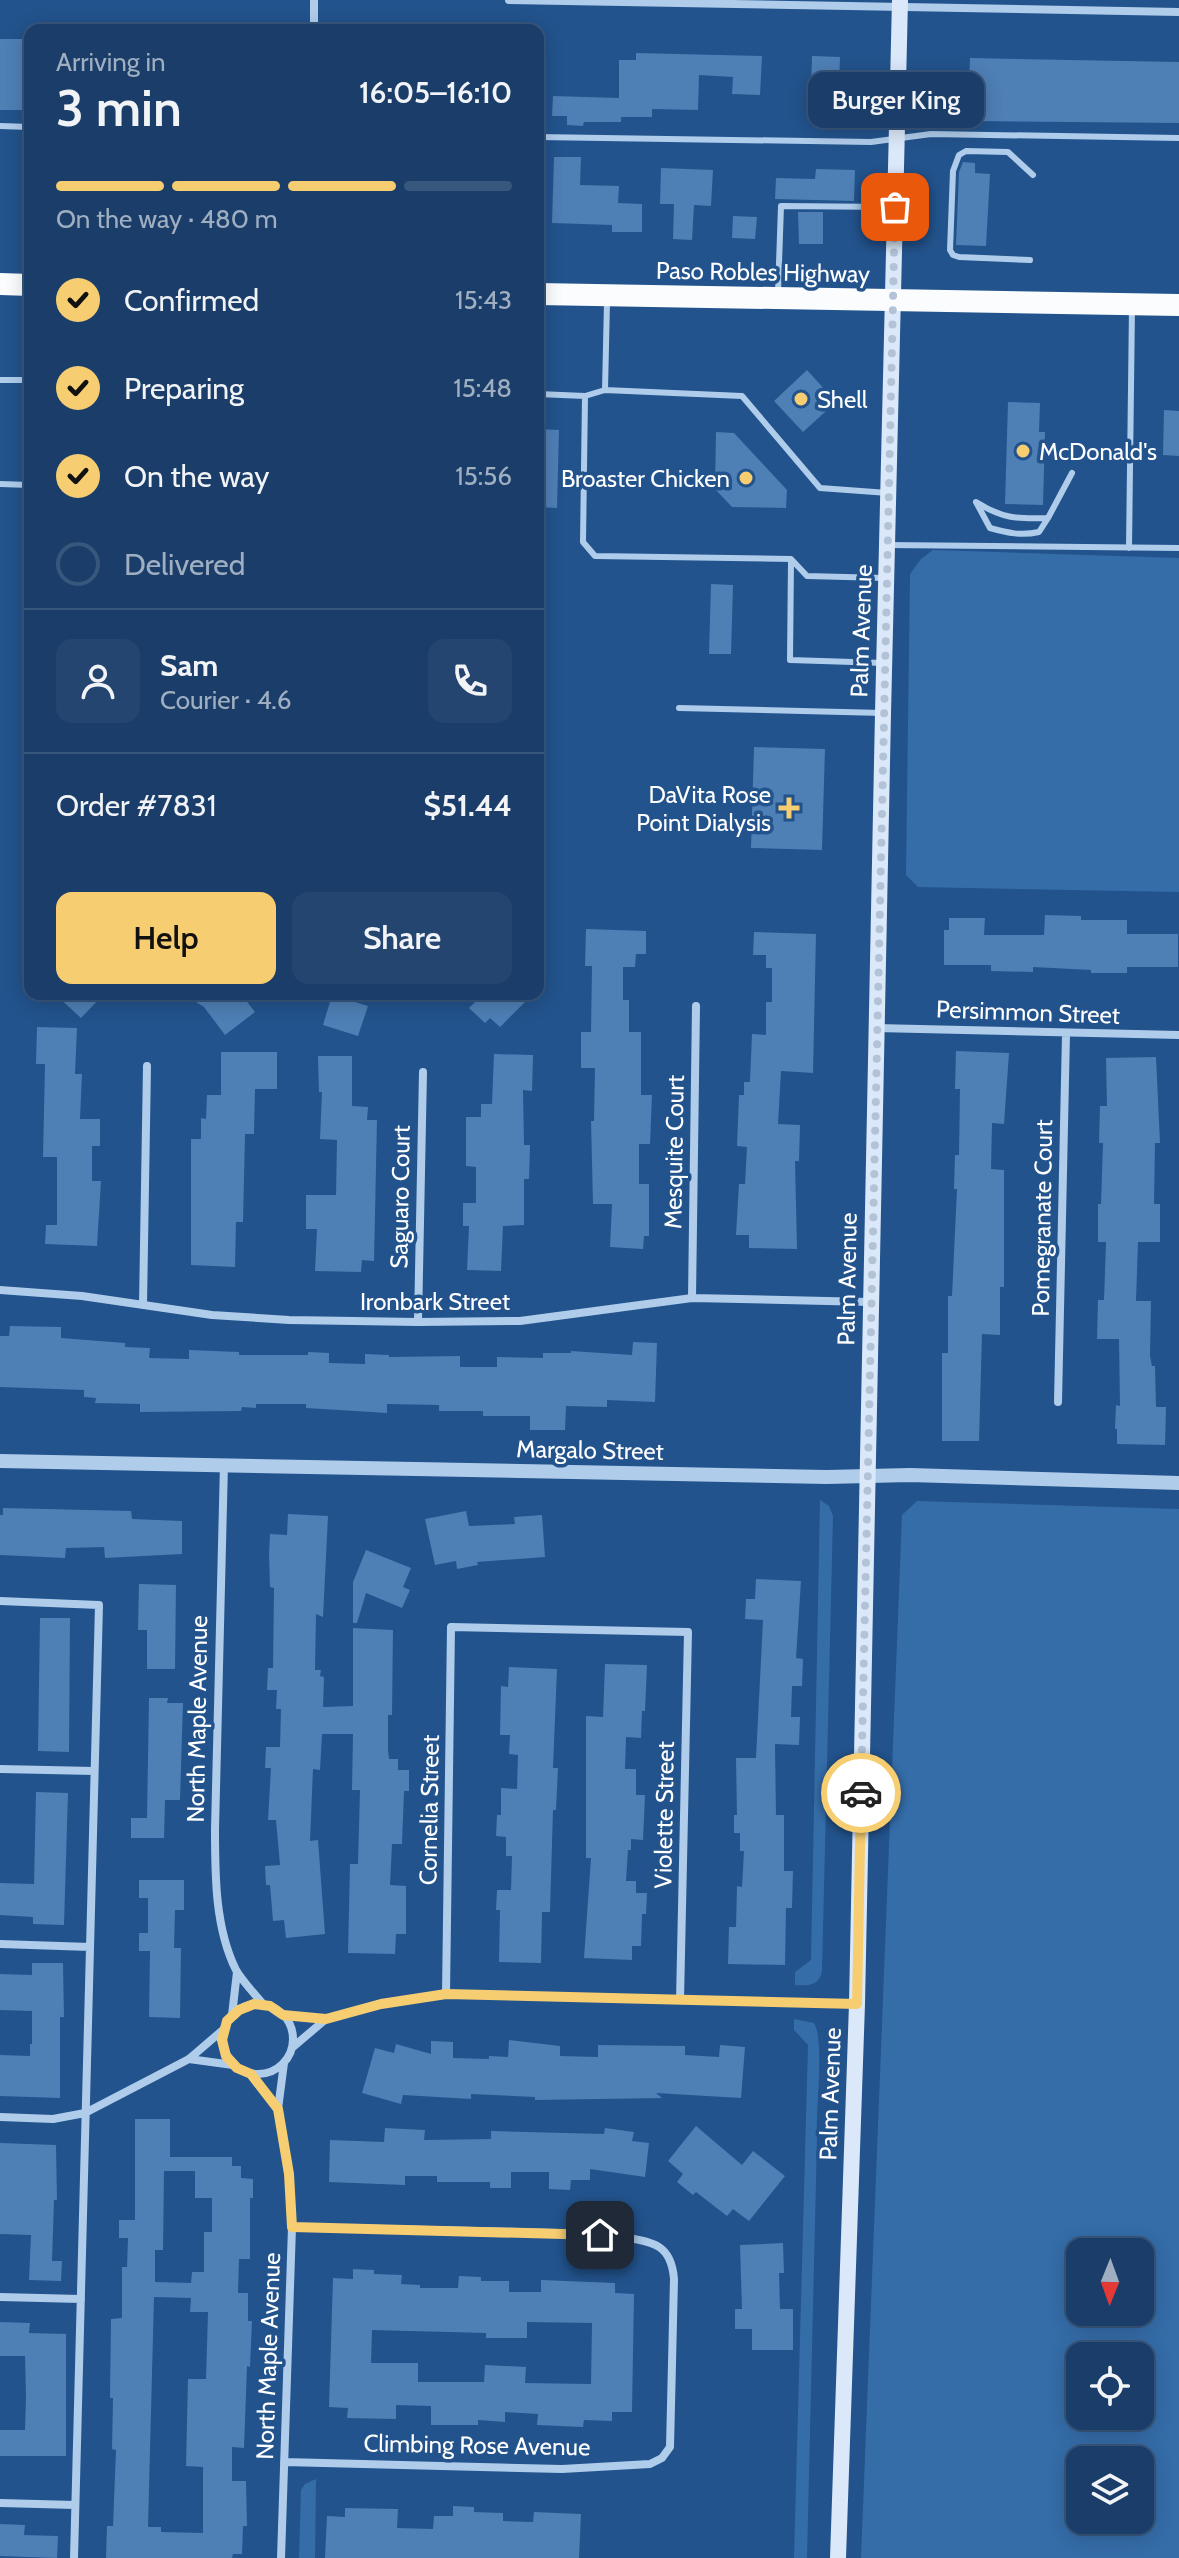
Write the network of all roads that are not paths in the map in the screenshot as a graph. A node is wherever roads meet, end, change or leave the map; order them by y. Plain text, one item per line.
1 (314, 0) edge
2 (509, 0) edge
3 (900, 4) edge
4 (1179, 12) edge
5 (314, 24) edge
6 (0, 126) edge
7 (24, 127) edge
8 (544, 137) edge
9 (1179, 138) edge
10 (898, 139) junction
11 (1033, 175) dead end
12 (895, 207) junction
13 (1030, 260) dead end
14 (0, 284) edge
15 (24, 285) edge
16 (544, 294) edge
17 (607, 295) junction
18 (778, 298) junction
19 (893, 301) junction
20 (1132, 304) junction
21 (1179, 305) edge
22 (0, 380) edge
23 (24, 380) edge
24 (605, 390) junction
25 (544, 394) edge
26 (585, 396) junction
27 (1072, 473) dead end
28 (0, 484) edge
29 (24, 485) edge
30 (888, 493) junction
31 (1048, 518) junction
32 (887, 545) junction
33 (1129, 548) junction
34 (1179, 548) edge
35 (791, 559) junction
36 (886, 578) junction
37 (884, 663) junction
38 (679, 708) dead end
39 (883, 713) junction
40 (696, 1006) dead end
41 (876, 1028) junction
42 (1066, 1034) junction
43 (1179, 1035) edge
44 (147, 1066) dead end
45 (423, 1072) dead end
46 (0, 1290) edge
47 (692, 1298) junction
48 (870, 1302) junction
49 (143, 1305) junction
50 (418, 1322) junction
51 (1058, 1402) dead end
52 (0, 1461) edge
53 (224, 1464) junction
54 (867, 1476) junction
55 (1179, 1483) edge
56 (0, 1601) edge
57 (451, 1627) joint
58 (0, 1769) edge
59 (94, 1771) junction
60 (0, 1944) edge
61 (90, 1947) junction
62 (237, 1971) junction
63 (446, 1994) junction
64 (680, 2000) junction
65 (263, 2004) junction
66 (857, 2004) junction
67 (232, 2015) junction
68 (283, 2015) junction
69 (326, 2019) junction
70 (224, 2029) junction
71 (292, 2047) junction
72 (189, 2059) junction
73 (284, 2063) junction
74 (233, 2065) junction
75 (251, 2074) junction
76 (278, 2109) junction
77 (85, 2113) junction
78 (0, 2117) edge
79 (292, 2227) junction
80 (0, 2297) edge
81 (81, 2299) junction
82 (284, 2462) junction
83 (0, 2503) edge
84 (75, 2505) junction
85 (74, 2558) edge
86 (281, 2558) edge
87 (838, 2558) edge

1 - 5 street
2 - 3 street
3 - 4 street
3 - 10 main road, Palm Avenue
6 - 7 lane
8 - 10 lane
9 - 10 lane
10 - 12 main road, Palm Avenue
11 - 13 lane
12 - 18 lane
12 - 19 main road, Palm Avenue
14 - 15 highway
16 - 17 highway, Paso Robles Highway
17 - 18 highway, Paso Robles Highway
17 - 24 lane
18 - 19 highway, Paso Robles Highway
19 - 20 highway, Paso Robles Highway
19 - 30 main road, Palm Avenue
20 - 21 highway, Paso Robles Highway
20 - 33 lane
22 - 23 lane
24 - 26 lane
24 - 30 lane
25 - 26 lane
26 - 35 lane
27 - 31 lane
28 - 29 lane
30 - 32 main road, Palm Avenue
31 - 31 lane
32 - 33 lane
32 - 36 main road, Palm Avenue
33 - 34 lane
35 - 36 lane
35 - 37 lane
36 - 37 main road, Palm Avenue
37 - 39 main road, Palm Avenue
38 - 39 lane
39 - 41 main road, Palm Avenue
40 - 47 street, Mesquite Court
41 - 42 street, Persimmon Street
41 - 48 main road, Palm Avenue
42 - 43 street, Persimmon Street
42 - 51 street, Pomegranate Court
44 - 49 street
45 - 50 street, Saguaro Court
46 - 49 street, Ironbark Street
47 - 48 street, Ironbark Street
47 - 50 street, Ironbark Street
48 - 54 main road, Palm Avenue
49 - 50 street, Ironbark Street
52 - 53 street, Margalo Street
53 - 54 street, Margalo Street
53 - 62 street, North Maple Avenue
54 - 55 street, Margalo Street
54 - 66 main road, Palm Avenue
56 - 59 street
57 - 63 street, Cornelia Street
57 - 64 street, Violette Street
58 - 59 street
59 - 61 street
60 - 61 street
61 - 77 street
62 - 65 street, North Maple Avenue
62 - 67 street, North Maple Avenue
63 - 64 street
63 - 69 street
64 - 66 street
65 - 67 street
65 - 68 street, North Maple Avenue
66 - 87 main road, Palm Avenue
67 - 70 street, North Maple Avenue
68 - 69 street
68 - 71 street
69 - 71 street
70 - 72 street, North Maple Avenue
70 - 74 street
71 - 73 street, North Maple Avenue
72 - 74 street, North Maple Avenue
72 - 77 street, North Maple Avenue
73 - 75 street
73 - 76 street, North Maple Avenue
74 - 75 street, North Maple Avenue
75 - 76 street, North Maple Avenue
76 - 79 street, North Maple Avenue
77 - 78 street, North Maple Avenue
77 - 81 street
79 - 82 street, North Maple Avenue
79 - 82 street, Climbing Rose Avenue
80 - 81 street
81 - 84 street
82 - 86 street, North Maple Avenue
83 - 84 street
84 - 85 street

